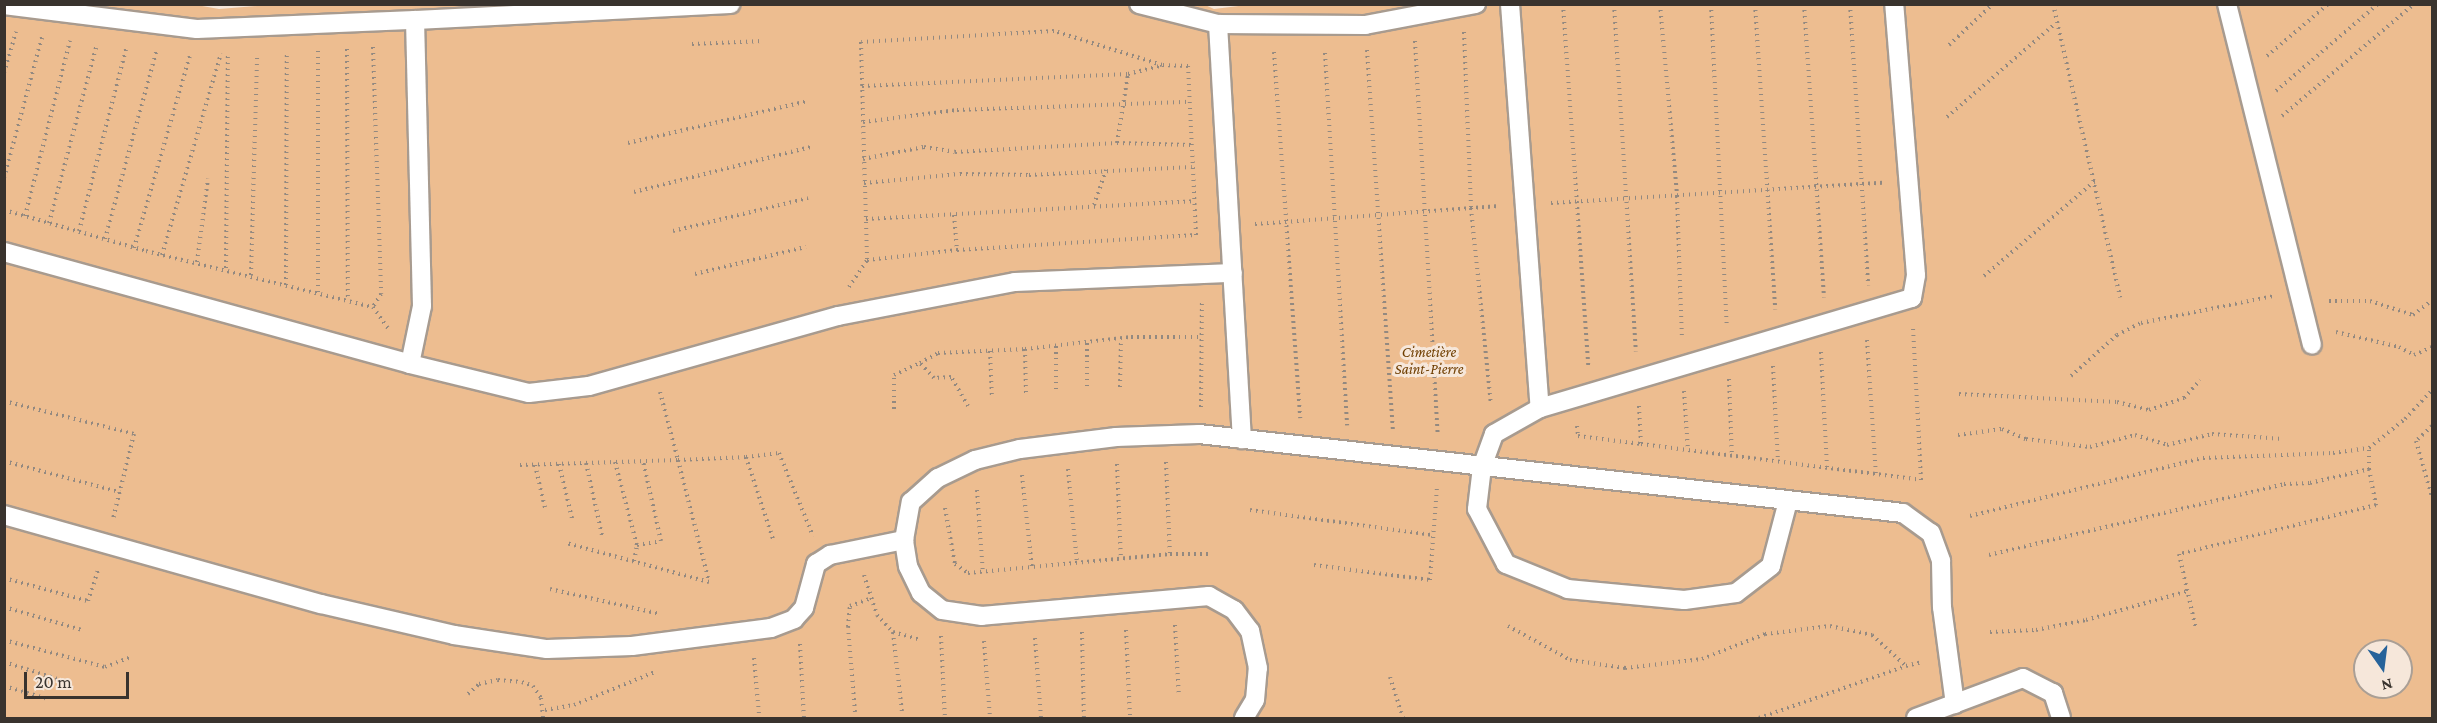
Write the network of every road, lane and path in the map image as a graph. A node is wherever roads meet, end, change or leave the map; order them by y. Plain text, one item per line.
1 (731, 4) edge
2 (1139, 4) edge
3 (1510, 4) edge
4 (1563, 4) edge
5 (1614, 4) edge
6 (1660, 4) edge
7 (1711, 4) edge
8 (1755, 4) edge
9 (1804, 4) edge
10 (1850, 4) edge
11 (1894, 4) edge
12 (1993, 4) edge
13 (2054, 4) edge
14 (2227, 4) edge
15 (2328, 4) edge
16 (2378, 4) edge
17 (2414, 4) edge
18 (1469, 6) edge
19 (13, 7) edge
20 (50, 10) junction
21 (76, 14) junction
22 (1413, 16) junction
23 (105, 17) junction
24 (415, 20) junction
25 (133, 21) junction
26 (347, 21) junction
27 (372, 21) junction
28 (318, 23) junction
29 (2056, 23) junction
30 (287, 24) junction
31 (1218, 24) junction
32 (164, 25) junction
33 (1272, 25) junction
34 (1323, 25) junction
35 (1365, 25) junction
36 (257, 26) junction
37 (229, 27) junction
38 (197, 29) junction
39 (762, 41) dead end
40 (692, 44) dead end
41 (1949, 45) dead end
42 (1162, 65) junction
43 (4, 73) edge
44 (1128, 74) junction
45 (2244, 75) junction
46 (862, 86) junction
47 (807, 101) dead end
48 (1190, 102) junction
49 (1121, 104) junction
50 (2253, 111) junction
51 (1947, 117) dead end
52 (863, 122) junction
53 (2260, 139) junction
54 (628, 143) dead end
55 (1117, 143) junction
56 (1191, 145) junction
57 (811, 147) dead end
58 (863, 159) junction
59 (1192, 167) junction
60 (1106, 170) junction
61 (4, 178) edge
62 (208, 179) dead end
63 (2095, 181) junction
64 (1907, 182) junction
65 (864, 183) junction
66 (1862, 185) junction
67 (1814, 187) junction
68 (1767, 190) junction
69 (634, 192) dead end
70 (1722, 193) junction
71 (1677, 196) junction
72 (808, 198) dead end
73 (1626, 199) junction
74 (1194, 201) junction
75 (1578, 201) junction
76 (1094, 205) junction
77 (1525, 205) junction
78 (1471, 208) junction
79 (4, 210) edge
80 (1428, 211) junction
81 (954, 215) junction
82 (1379, 215) junction
83 (25, 216) junction
84 (1336, 218) junction
85 (866, 219) junction
86 (1286, 221) junction
87 (49, 223) junction
88 (1230, 226) junction
89 (79, 231) junction
90 (673, 231) dead end
91 (105, 239) junction
92 (806, 247) dead end
93 (134, 248) junction
94 (957, 250) junction
95 (4, 252) edge
96 (162, 255) junction
97 (867, 260) junction
98 (197, 262) junction
99 (226, 268) junction
100 (1233, 273) junction
101 (694, 274) dead end
102 (1202, 274) junction
103 (251, 275) junction
104 (1984, 276) dead end
105 (286, 285) junction
106 (318, 294) junction
107 (2120, 297) dead end
108 (1912, 298) junction
109 (2300, 299) junction
110 (2433, 300) edge
111 (348, 301) junction
112 (374, 307) junction
113 (1867, 310) junction
114 (838, 316) junction
115 (1823, 323) junction
116 (1202, 337) junction
117 (1774, 338) junction
118 (1121, 339) junction
119 (2311, 341) joint
120 (1087, 343) junction
121 (1056, 346) junction
122 (2433, 347) edge
123 (1025, 349) junction
124 (990, 351) junction
125 (1728, 354) junction
126 (410, 363) junction
127 (920, 363) junction
128 (1683, 366) junction
129 (2072, 376) dead end
130 (1638, 379) junction
131 (2200, 380) dead end
132 (1120, 387) dead end
133 (1088, 389) dead end
134 (2433, 390) edge
135 (661, 393) dead end
136 (1026, 393) dead end
137 (1056, 393) dead end
138 (1202, 393) dead end
139 (1959, 394) dead end
140 (1582, 396) junction
141 (992, 398) dead end
142 (4, 401) edge
143 (968, 406) dead end
144 (1540, 408) junction
145 (894, 409) dead end
146 (2433, 426) edge
147 (1494, 434) junction
148 (1165, 435) junction
149 (1958, 435) dead end
150 (1116, 437) junction
151 (1242, 439) junction
152 (2283, 439) dead end
153 (1066, 441) junction
154 (1641, 444) junction
155 (1302, 446) junction
156 (2369, 448) junction
157 (1020, 449) junction
158 (1688, 450) junction
159 (1349, 451) junction
160 (1732, 456) junction
161 (746, 457) junction
162 (1395, 457) junction
163 (678, 460) junction
164 (975, 460) junction
165 (4, 461) edge
166 (643, 461) junction
167 (1778, 461) junction
168 (615, 462) junction
169 (1439, 462) junction
170 (586, 463) junction
171 (559, 464) junction
172 (520, 465) dead end
173 (535, 465) junction
174 (1482, 467) junction
175 (1827, 468) junction
176 (2369, 469) junction
177 (1876, 474) junction
178 (938, 478) junction
179 (120, 492) junction
180 (2433, 496) edge
181 (1788, 501) junction
182 (545, 508) dead end
183 (1250, 510) dead end
184 (4, 515) edge
185 (1970, 516) dead end
186 (572, 518) dead end
187 (602, 535) dead end
188 (1433, 535) junction
189 (813, 536) dead end
190 (773, 539) dead end
191 (904, 540) junction
192 (566, 543) dead end
193 (106, 544) junction
194 (637, 545) junction
195 (858, 548) junction
196 (1170, 554) junction
197 (1210, 554) dead end
198 (1989, 555) dead end
199 (1120, 559) junction
200 (633, 561) junction
201 (1077, 564) junction
202 (1314, 565) dead end
203 (1032, 570) junction
204 (983, 573) junction
205 (4, 578) edge
206 (550, 589) dead end
207 (2188, 591) junction
208 (869, 598) junction
209 (1173, 599) junction
210 (1125, 604) junction
211 (4, 607) edge
212 (1082, 607) junction
213 (948, 611) junction
214 (1033, 612) junction
215 (982, 616) junction
216 (794, 619) junction
217 (1508, 626) dead end
218 (2196, 629) dead end
219 (82, 630) dead end
220 (752, 630) junction
221 (893, 632) junction
222 (1990, 632) dead end
223 (706, 635) junction
224 (4, 639) edge
225 (918, 639) dead end
226 (1949, 655) junction
227 (129, 658) dead end
228 (4, 662) edge
229 (1906, 666) junction
230 (658, 671) dead end
231 (1390, 677) dead end
232 (64, 681) dead end
233 (4, 686) edge
234 (468, 694) dead end
235 (1179, 696) dead end
236 (48, 699) dead end
237 (1955, 704) junction
238 (545, 710) junction
239 (855, 712) dead end
240 (902, 712) dead end
241 (759, 714) dead end
242 (1130, 716) dead end
243 (543, 718) edge
244 (804, 718) edge
245 (945, 718) edge
246 (990, 718) edge
247 (1041, 718) edge
248 (1084, 718) edge
249 (1244, 718) edge
250 (1403, 718) edge
251 (1759, 718) edge
252 (1916, 718) edge
253 (2061, 718) edge

1 - 24 lane
2 - 31 lane
3 - 77 lane
4 - 75 path
5 - 73 path
6 - 71 path
7 - 70 path
8 - 68 path
9 - 67 path
10 - 66 path
11 - 64 lane
12 - 41 path
13 - 29 path
14 - 45 lane
15 - 45 path
16 - 50 path
17 - 53 path
18 - 22 lane
18 - 78 path
19 - 20 lane
19 - 43 path
20 - 21 lane
20 - 61 path
21 - 23 lane
21 - 83 path
22 - 35 lane
22 - 80 path
23 - 25 lane
23 - 87 path
24 - 27 lane
24 - 126 lane
25 - 32 lane
25 - 89 path
26 - 27 lane
26 - 28 lane
26 - 111 path
27 - 112 path
28 - 30 lane
28 - 106 path
29 - 51 path
29 - 63 path
30 - 36 lane
30 - 105 path
31 - 33 lane
31 - 88 lane
32 - 38 lane
32 - 91 path
33 - 34 lane
33 - 86 path
34 - 35 lane
34 - 84 path
35 - 82 path
36 - 37 lane
36 - 103 path
37 - 38 lane
37 - 96 path
37 - 99 path
38 - 93 path
39 - 40 path
42 - 44 path
42 - 46 path
42 - 48 path
44 - 46 path
44 - 49 path
45 - 50 lane
46 - 52 path
47 - 54 path
48 - 49 path
48 - 56 path
49 - 52 path
49 - 55 path
50 - 53 lane
52 - 58 path
53 - 109 lane
55 - 56 path
55 - 58 path
56 - 59 path
57 - 69 path
58 - 65 path
59 - 60 path
59 - 74 path
60 - 65 path
60 - 76 path
62 - 98 path
63 - 104 path
63 - 107 path
64 - 66 path
64 - 108 lane
65 - 85 path
66 - 67 path
66 - 113 path
67 - 68 path
67 - 115 path
68 - 70 path
68 - 117 path
70 - 71 path
70 - 125 path
71 - 73 path
71 - 128 path
72 - 90 path
73 - 75 path
73 - 130 path
74 - 76 path
74 - 94 path
75 - 77 path
75 - 140 path
76 - 81 path
77 - 78 path
77 - 144 lane
78 - 80 path
78 - 147 path
79 - 83 path
80 - 82 path
80 - 169 path
81 - 85 path
81 - 94 path
82 - 84 path
82 - 162 path
83 - 87 path
84 - 86 path
84 - 159 path
85 - 97 path
86 - 88 path
86 - 155 path
87 - 89 path
88 - 100 lane
89 - 91 path
91 - 93 path
92 - 101 path
93 - 96 path
94 - 97 path
95 - 126 lane
96 - 98 path
97 - 114 path
98 - 99 path
99 - 103 path
100 - 102 lane
100 - 151 lane
102 - 114 lane
102 - 116 path
103 - 105 path
105 - 106 path
106 - 111 path
108 - 113 lane
108 - 177 path
109 - 110 path
109 - 119 lane
109 - 129 path
111 - 112 path
112 - 126 path
113 - 115 lane
113 - 177 path
114 - 126 lane
115 - 117 lane
115 - 175 path
116 - 118 path
116 - 138 path
117 - 125 lane
117 - 167 path
118 - 120 path
118 - 132 path
119 - 122 path
120 - 121 path
120 - 133 path
121 - 123 path
121 - 137 path
123 - 124 path
123 - 136 path
124 - 127 path
124 - 141 path
125 - 128 lane
125 - 160 path
127 - 143 path
127 - 145 path
128 - 130 lane
128 - 158 path
130 - 140 lane
130 - 154 path
131 - 139 path
134 - 156 path
135 - 163 path
140 - 144 lane
140 - 154 path
142 - 179 path
144 - 147 lane
146 - 180 path
147 - 174 lane
148 - 150 lane
148 - 151 lane
148 - 196 path
149 - 152 path
150 - 153 lane
150 - 199 path
151 - 155 lane
153 - 157 lane
153 - 201 path
154 - 158 path
155 - 159 lane
156 - 176 path
156 - 185 path
157 - 164 lane
157 - 203 path
158 - 160 path
159 - 162 lane
160 - 167 path
161 - 163 path
161 - 189 path
161 - 190 path
162 - 169 lane
163 - 166 path
163 - 200 path
164 - 178 lane
164 - 204 path
165 - 179 path
166 - 168 path
166 - 194 path
167 - 175 path
168 - 170 path
168 - 194 path
169 - 174 lane
169 - 188 path
170 - 171 path
170 - 187 path
171 - 173 path
171 - 186 path
172 - 173 path
173 - 182 path
174 - 181 lane
174 - 181 lane
175 - 177 path
176 - 198 path
176 - 207 path
178 - 191 lane
178 - 204 path
179 - 193 path
181 - 226 lane
183 - 188 path
184 - 193 lane
188 - 202 path
191 - 195 lane
191 - 213 lane
192 - 200 path
193 - 205 path
193 - 223 lane
194 - 200 path
195 - 208 path
195 - 216 lane
196 - 197 path
196 - 199 path
199 - 201 path
201 - 203 path
203 - 204 path
206 - 223 path
207 - 218 path
207 - 222 path
208 - 221 path
208 - 239 path
209 - 210 lane
209 - 235 path
209 - 249 lane
210 - 212 lane
210 - 242 path
211 - 219 path
212 - 214 lane
212 - 248 path
213 - 215 lane
213 - 245 path
214 - 215 lane
214 - 247 path
215 - 246 path
216 - 220 lane
216 - 244 path
217 - 229 path
220 - 223 lane
220 - 241 path
221 - 225 path
221 - 240 path
224 - 227 path
226 - 229 path
226 - 237 lane
228 - 232 path
229 - 251 path
230 - 238 path
231 - 250 path
233 - 236 path
234 - 238 path
237 - 252 lane
237 - 253 lane
238 - 243 path

